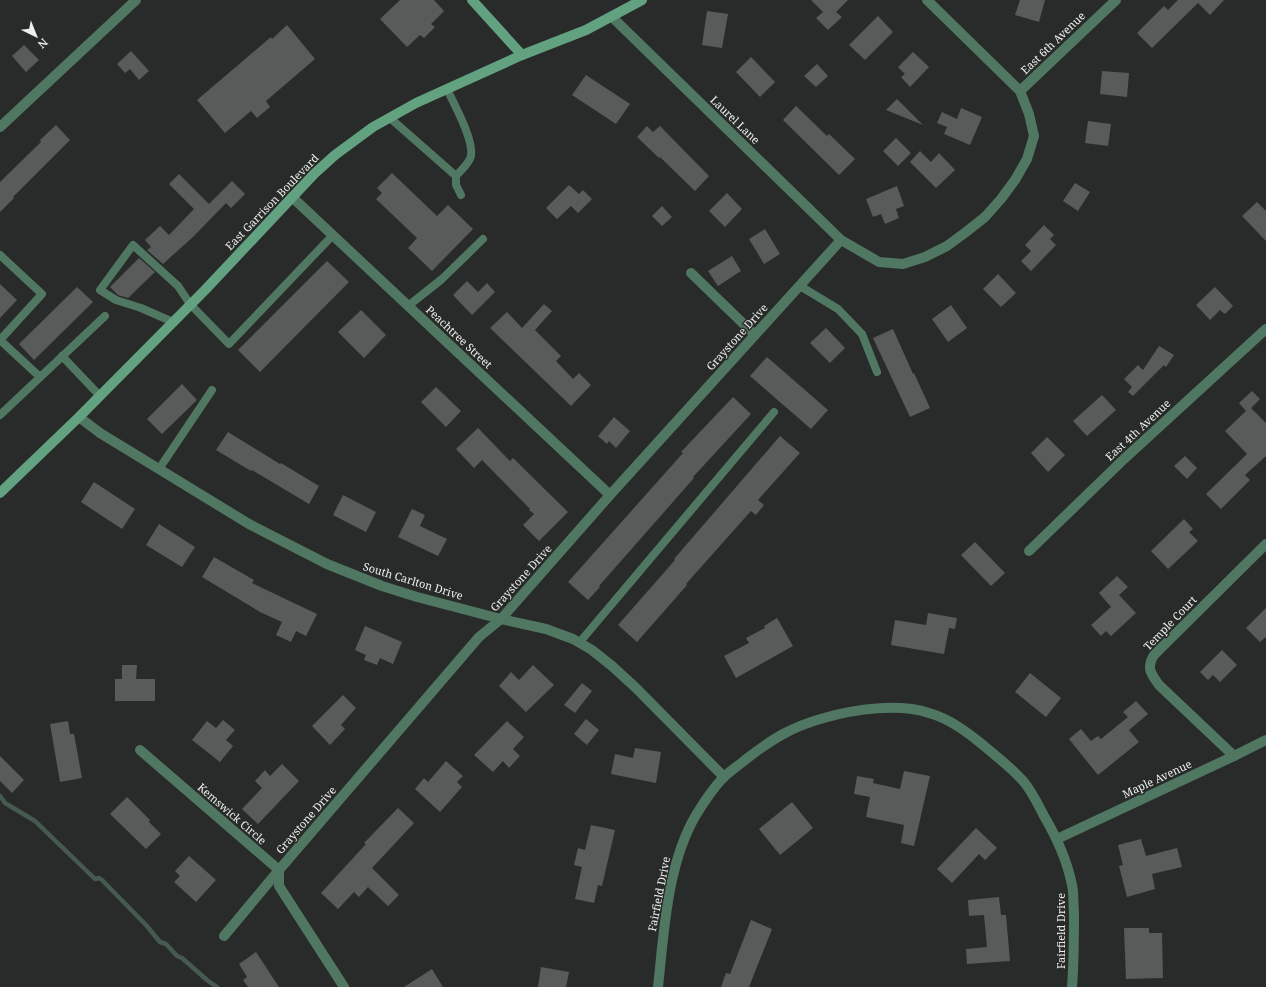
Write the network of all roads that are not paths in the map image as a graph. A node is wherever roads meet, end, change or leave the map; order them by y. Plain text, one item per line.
1 (136, 0) edge
2 (472, 0) edge
3 (642, 0) edge
4 (927, 0) edge
5 (1116, 0) edge
6 (612, 17) junction
7 (522, 55) junction
8 (447, 89) junction
9 (1020, 91) junction
10 (390, 118) junction
11 (0, 127) edge
12 (456, 176) junction
13 (461, 195) dead end
14 (292, 197) junction
15 (333, 235) junction
16 (483, 239) dead end
17 (842, 240) junction
18 (0, 255) edge
19 (692, 273) dead end
20 (800, 286) junction
21 (190, 304) junction
22 (408, 306) junction
23 (105, 316) dead end
24 (173, 322) junction
25 (1266, 329) edge
26 (755, 335) junction
27 (0, 340) edge
28 (62, 356) junction
29 (877, 372) dead end
30 (40, 377) junction
31 (212, 390) dead end
32 (100, 396) junction
33 (774, 412) dead end
34 (0, 415) edge
35 (79, 417) junction
36 (159, 469) junction
37 (0, 493) edge
38 (610, 495) junction
39 (1266, 544) edge
40 (1029, 551) dead end
41 (501, 619) junction
42 (579, 643) junction
43 (1266, 740) edge
44 (140, 750) dead end
45 (1234, 756) junction
46 (724, 777) junction
47 (1057, 839) junction
48 (279, 870) junction
49 (224, 936) dead end
50 (344, 987) edge
51 (658, 987) edge
52 (1072, 987) edge

1 - 11 street
2 - 7 main road
3 - 6 main road, East Garrison Boulevard
4 - 9 street
5 - 9 street, East 6th Avenue
6 - 7 main road, East Garrison Boulevard
6 - 17 street, Laurel Lane
7 - 8 main road, East Garrison Boulevard
8 - 10 main road, East Garrison Boulevard
8 - 12 lane
9 - 17 street, East 6th Avenue
10 - 12 lane
10 - 14 main road, East Garrison Boulevard
12 - 13 lane
14 - 15 street, Peachtree Street
14 - 21 main road, East Garrison Boulevard
15 - 21 lane
15 - 22 street, Peachtree Street
16 - 22 lane
17 - 20 street, Graystone Drive
18 - 27 lane
19 - 26 street
20 - 26 street, Graystone Drive
20 - 29 lane
21 - 24 main road, East Garrison Boulevard
21 - 24 lane
22 - 38 street, Peachtree Street
23 - 28 lane
24 - 32 main road, East Garrison Boulevard
25 - 40 street, East 4th Avenue
26 - 38 street, Graystone Drive
27 - 30 lane
28 - 30 lane
28 - 32 lane
30 - 34 lane
31 - 36 lane
32 - 35 main road, East Garrison Boulevard
33 - 42 lane
35 - 36 street, South Carlton Drive
35 - 37 main road, East Garrison Boulevard
36 - 41 street, South Carlton Drive
38 - 41 street, Graystone Drive
39 - 45 street, Temple Court
41 - 42 street, South Carlton Drive
41 - 48 street, Graystone Drive
42 - 46 street, South Carlton Drive
43 - 45 street, Maple Avenue
44 - 48 street, Kemswick Circle
45 - 47 street, Maple Avenue
46 - 47 street, Fairfield Drive
46 - 51 street, Fairfield Drive
47 - 52 street, Fairfield Drive
48 - 49 street, Graystone Drive
48 - 50 street

